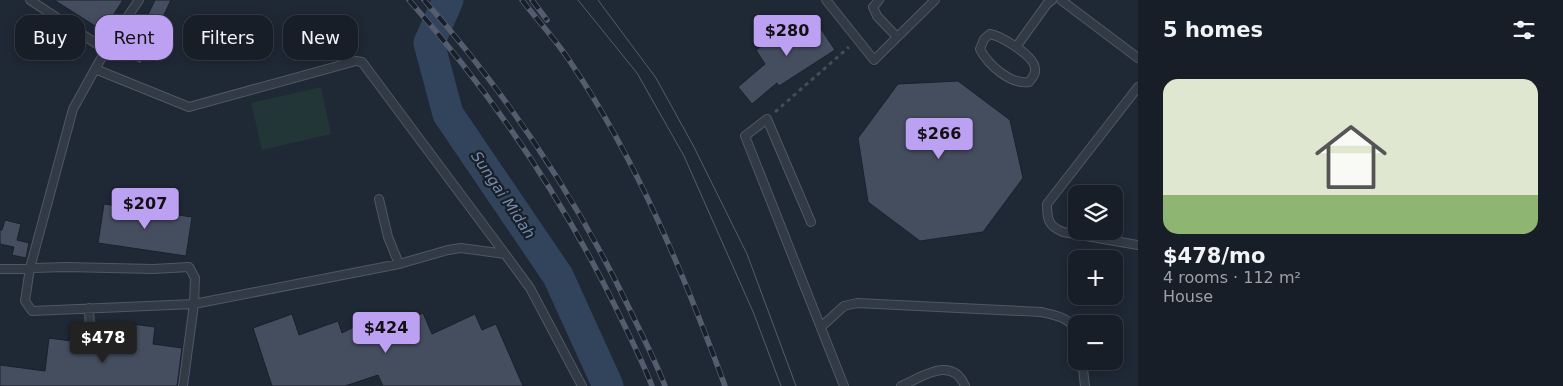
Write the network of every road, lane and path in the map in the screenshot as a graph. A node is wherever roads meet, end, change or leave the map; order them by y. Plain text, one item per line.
1 (30, 0) edge
2 (139, 0) edge
3 (826, 0) edge
4 (879, 0) edge
5 (935, 0) edge
6 (1052, 0) edge
7 (1061, 0) edge
8 (129, 15) edge
9 (896, 36) junction
10 (857, 39) junction
11 (95, 43) edge
12 (1016, 47) junction
13 (1138, 58) edge
14 (100, 60) edge
15 (95, 70) junction
16 (1138, 87) edge
17 (766, 119) junction
18 (379, 200) dead end
19 (811, 222) dead end
20 (1138, 245) edge
21 (505, 254) junction
22 (398, 264) junction
23 (30, 268) junction
24 (0, 269) edge
25 (194, 304) junction
26 (88, 308) junction
27 (1068, 322) edge
28 (821, 327) junction
29 (126, 332) dead end
30 (1083, 370) edge
31 (183, 386) edge
32 (582, 386) edge
33 (844, 386) edge
34 (901, 386) edge
35 (965, 386) edge
36 (1085, 386) edge

1 - 11 lane
2 - 8 lane
3 - 10 lane
4 - 9 lane
5 - 9 lane
6 - 12 lane
7 - 13 lane
9 - 10 lane
10 - 17 path
12 - 12 lane
14 - 15 lane
15 - 21 lane
15 - 23 lane
16 - 20 lane
17 - 19 lane
17 - 28 lane
18 - 22 lane
21 - 22 lane
21 - 32 lane
22 - 25 lane
23 - 24 lane
23 - 25 lane
23 - 26 lane
25 - 26 lane
25 - 31 lane
26 - 29 lane
27 - 28 lane
28 - 33 lane
30 - 36 lane
34 - 35 lane

